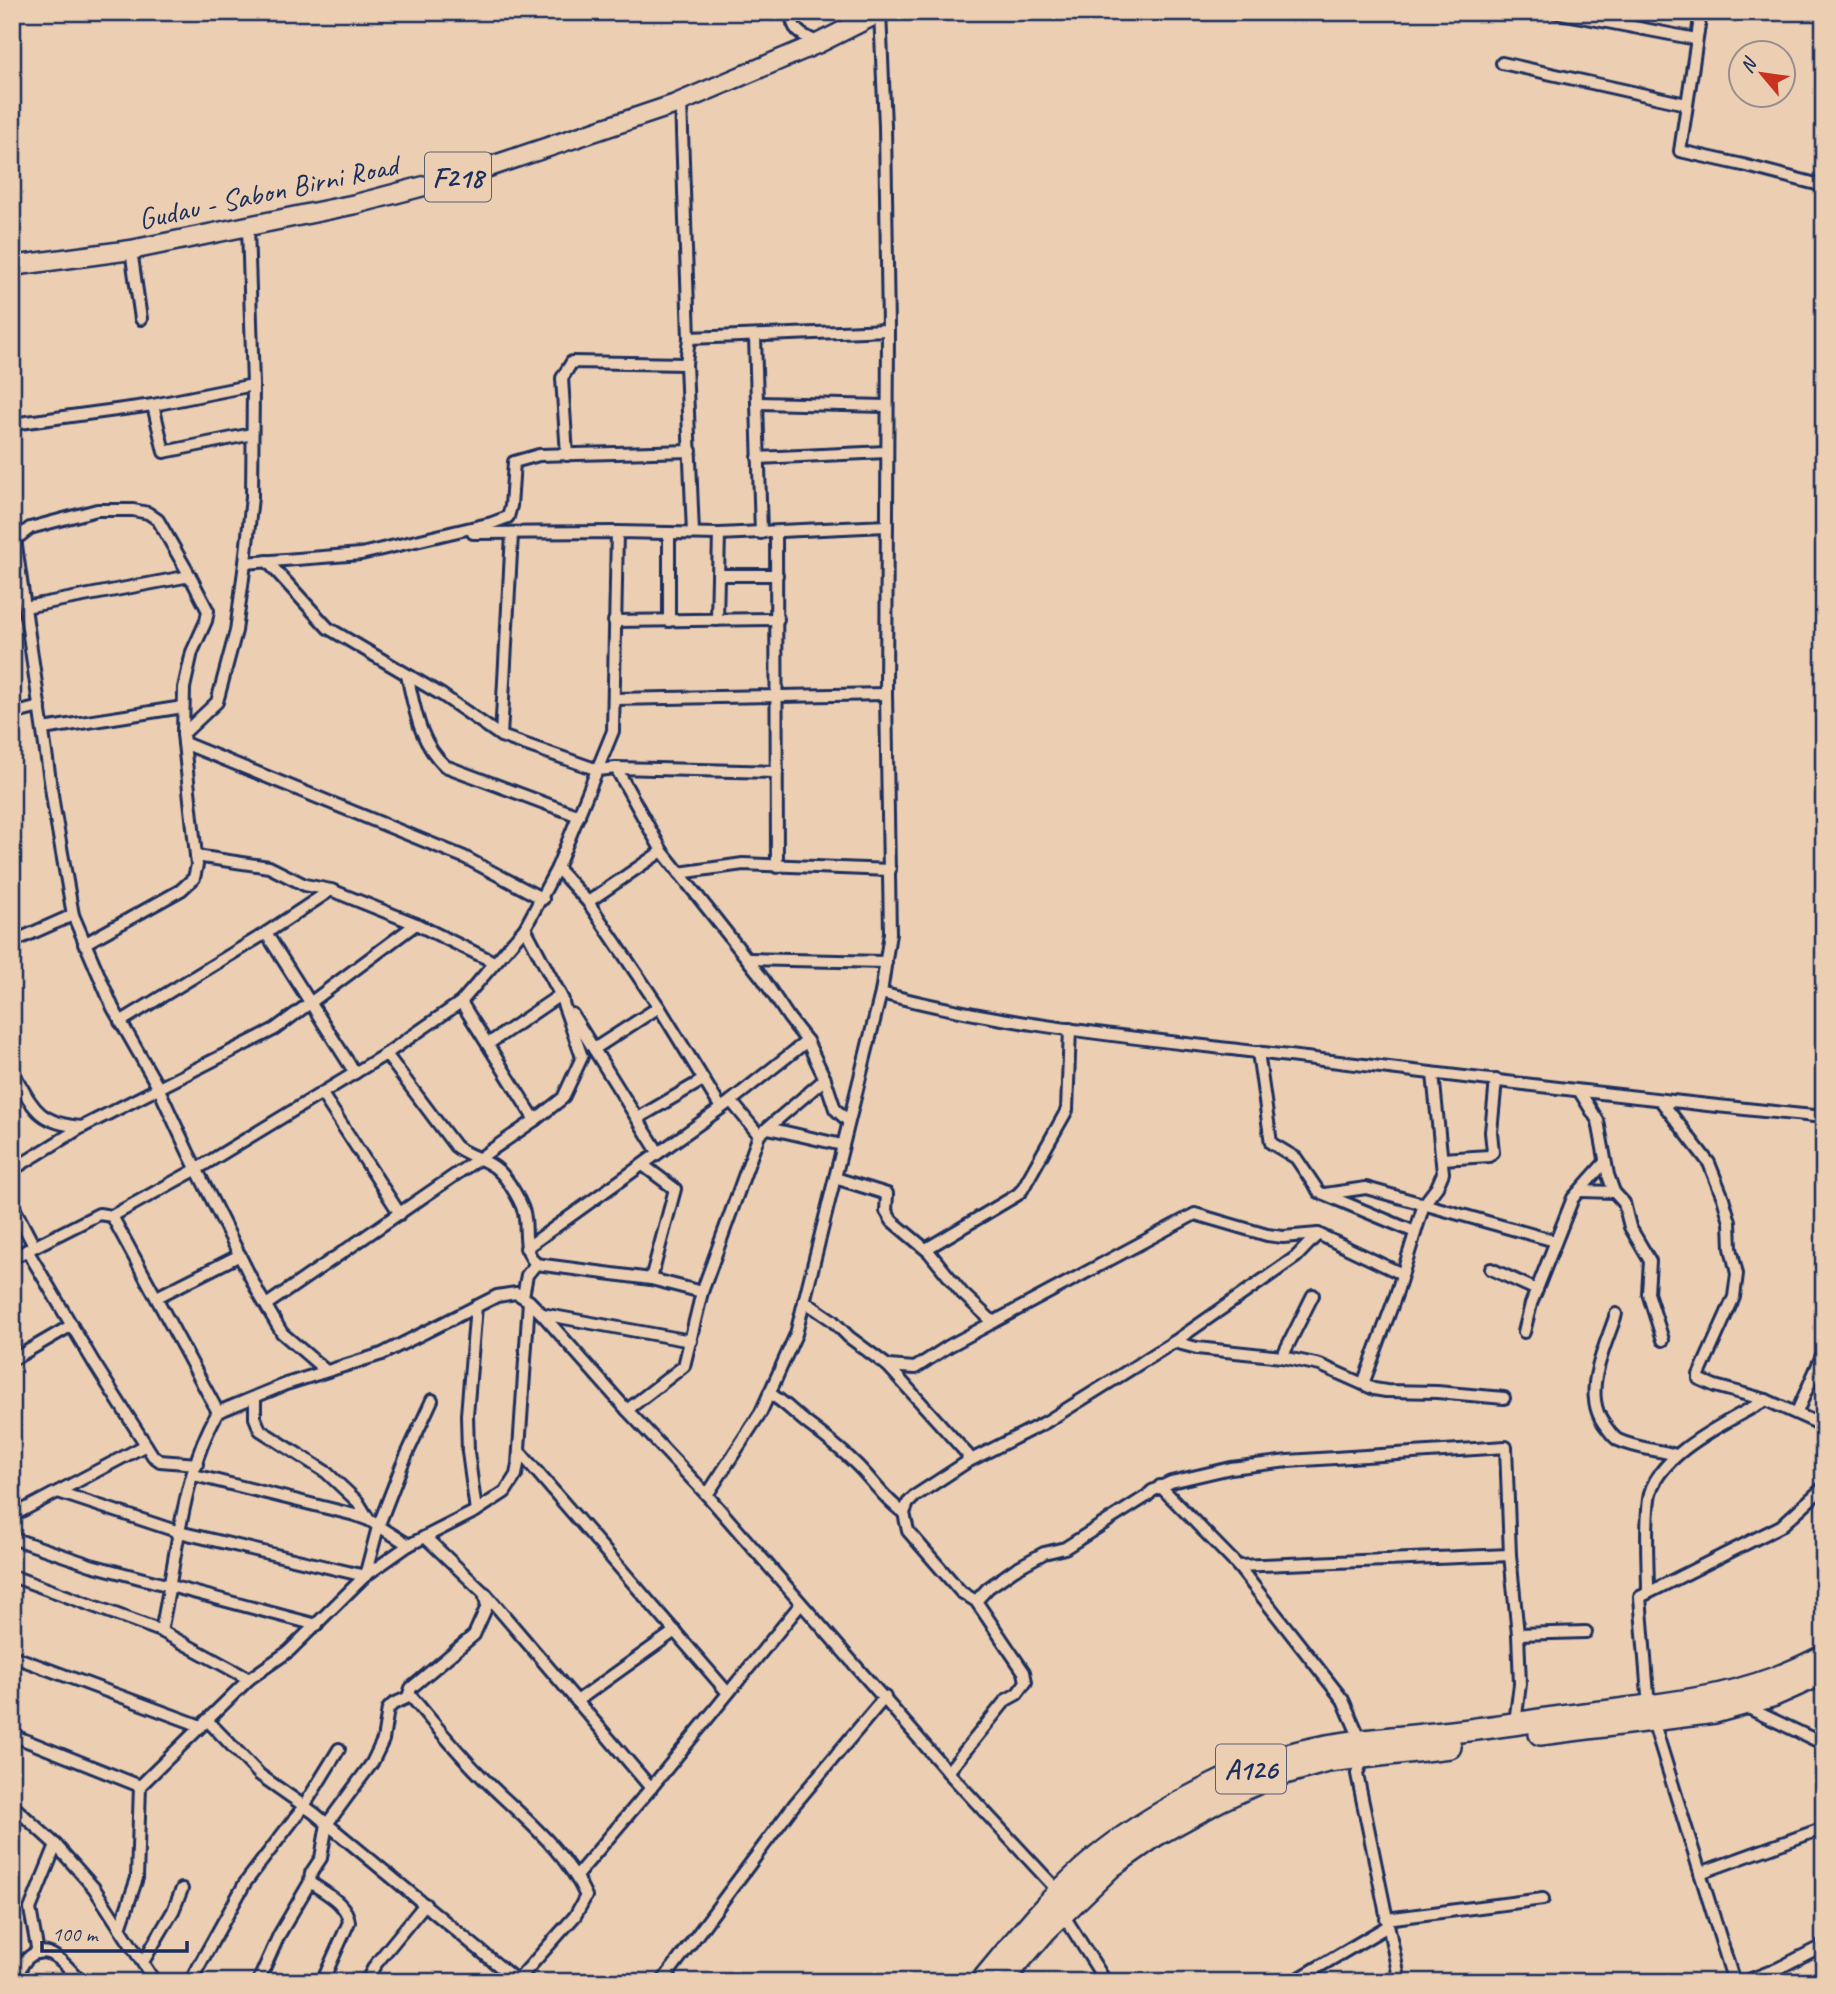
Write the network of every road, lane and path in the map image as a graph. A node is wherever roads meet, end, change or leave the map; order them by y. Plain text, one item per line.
1 (792, 12) edge
2 (880, 12) edge
3 (1555, 12) edge
4 (1701, 12) edge
5 (1573, 14) edge
6 (1696, 39) junction
7 (819, 43) junction
8 (1502, 62) dead end
9 (681, 102) junction
10 (1686, 104) junction
11 (1824, 186) edge
12 (248, 226) junction
13 (131, 250) junction
14 (12, 266) edge
15 (141, 319) dead end
16 (887, 330) junction
17 (755, 337) junction
18 (690, 338) junction
19 (686, 363) junction
20 (253, 385) junction
21 (759, 403) junction
22 (153, 405) junction
23 (887, 406) junction
24 (12, 424) edge
25 (252, 434) junction
26 (691, 451) junction
27 (887, 452) junction
28 (567, 454) junction
29 (758, 458) junction
30 (12, 518) edge
31 (886, 527) junction
32 (459, 532) junction
33 (617, 532) junction
34 (669, 533) junction
35 (693, 533) junction
36 (761, 533) junction
37 (776, 533) junction
38 (512, 534) junction
39 (719, 534) junction
40 (16, 539) junction
41 (267, 561) junction
42 (245, 563) junction
43 (718, 575) junction
44 (777, 575) junction
45 (191, 576) junction
46 (25, 607) junction
47 (778, 619) junction
48 (717, 620) junction
49 (614, 621) junction
50 (669, 621) junction
51 (407, 675) junction
52 (886, 694) junction
53 (775, 696) junction
54 (614, 699) junction
55 (40, 707) junction
56 (183, 707) junction
57 (12, 714) edge
58 (43, 729) junction
59 (501, 736) junction
60 (183, 739) junction
61 (616, 768) junction
62 (598, 770) junction
63 (777, 772) junction
64 (579, 816) junction
65 (662, 851) junction
66 (196, 856) junction
67 (777, 867) junction
68 (557, 868) junction
69 (890, 870) junction
70 (679, 873) junction
71 (331, 890) junction
72 (543, 899) junction
73 (588, 902) junction
74 (73, 915) junction
75 (416, 924) junction
76 (525, 928) junction
77 (266, 933) junction
78 (12, 942) edge
79 (84, 944) junction
80 (748, 959) junction
81 (494, 962) junction
82 (886, 962) junction
83 (881, 993) junction
84 (560, 995) junction
85 (461, 1002) junction
86 (310, 1004) junction
87 (659, 1007) junction
88 (120, 1022) junction
89 (1070, 1029) junction
90 (807, 1041) junction
91 (488, 1044) junction
92 (594, 1049) junction
93 (1258, 1052) junction
94 (386, 1054) junction
95 (12, 1070) edge
96 (355, 1073) junction
97 (1433, 1074) junction
98 (825, 1079) junction
99 (703, 1080) junction
100 (1496, 1080) junction
101 (158, 1087) junction
102 (1580, 1092) junction
103 (322, 1094) junction
104 (1661, 1101) junction
105 (726, 1105) junction
106 (1824, 1117) edge
107 (638, 1118) junction
108 (535, 1120) junction
109 (848, 1121) junction
110 (82, 1127) junction
111 (768, 1128) junction
112 (759, 1135) junction
113 (842, 1145) junction
114 (658, 1152) junction
115 (1442, 1159) junction
116 (479, 1160) junction
117 (1605, 1162) junction
118 (643, 1165) junction
119 (197, 1169) junction
120 (12, 1170) edge
121 (835, 1178) junction
122 (1581, 1191) junction
123 (1614, 1192) junction
124 (1325, 1194) junction
125 (12, 1204) edge
126 (1424, 1204) junction
127 (400, 1214) junction
128 (112, 1216) junction
129 (1415, 1232) junction
130 (1318, 1234) junction
131 (1301, 1236) junction
132 (1555, 1241) junction
133 (1309, 1246) junction
134 (31, 1248) junction
135 (526, 1248) junction
136 (926, 1249) junction
137 (240, 1255) junction
138 (12, 1258) edge
139 (536, 1264) junction
140 (1491, 1269) dead end
141 (1402, 1274) junction
142 (651, 1279) junction
143 (1537, 1290) junction
144 (702, 1292) junction
145 (1312, 1296) dead end
146 (157, 1297) junction
147 (526, 1298) junction
148 (804, 1301) junction
149 (266, 1305) junction
150 (475, 1306) junction
151 (542, 1314) junction
152 (1616, 1314) dead end
153 (993, 1322) junction
154 (72, 1325) junction
155 (1524, 1332) dead end
156 (1663, 1340) dead end
157 (691, 1341) junction
158 (1174, 1342) junction
159 (1824, 1351) edge
160 (1282, 1357) junction
161 (12, 1360) edge
162 (888, 1366) junction
163 (325, 1370) junction
164 (1363, 1384) junction
165 (769, 1393) junction
166 (255, 1398) junction
167 (1504, 1398) dead end
168 (432, 1399) dead end
169 (1766, 1400) junction
170 (627, 1410) junction
171 (218, 1412) junction
172 (1797, 1412) junction
173 (1824, 1426) edge
174 (146, 1445) junction
175 (519, 1451) junction
176 (1676, 1455) junction
177 (967, 1462) junction
178 (195, 1470) junction
179 (1160, 1486) junction
180 (1824, 1487) edge
181 (58, 1492) junction
182 (707, 1495) junction
183 (475, 1511) junction
184 (904, 1513) junction
185 (12, 1516) edge
186 (374, 1524) junction
187 (179, 1532) junction
188 (425, 1536) junction
189 (12, 1538) edge
190 (410, 1545) junction
191 (1510, 1556) junction
192 (1238, 1566) junction
193 (12, 1576) edge
194 (365, 1576) junction
195 (171, 1588) junction
196 (1648, 1592) junction
197 (484, 1593) junction
198 (976, 1601) junction
199 (800, 1605) junction
200 (317, 1625) junction
201 (161, 1631) junction
202 (675, 1631) junction
203 (1586, 1632) dead end
204 (1518, 1634) junction
205 (12, 1656) edge
206 (1824, 1656) edge
207 (1824, 1673) edge
208 (249, 1679) junction
209 (728, 1693) junction
210 (411, 1696) junction
211 (884, 1697) junction
212 (577, 1701) junction
213 (1743, 1706) junction
214 (1651, 1714) junction
215 (1601, 1720) junction
216 (204, 1723) junction
217 (1516, 1723) junction
218 (12, 1735) edge
219 (1824, 1744) edge
220 (340, 1749) dead end
221 (1352, 1755) junction
222 (948, 1772) junction
223 (140, 1786) junction
224 (651, 1788) junction
225 (12, 1805) edge
226 (304, 1806) junction
227 (327, 1824) junction
228 (1824, 1828) edge
229 (56, 1845) junction
230 (1700, 1873) junction
231 (577, 1875) junction
232 (310, 1882) junction
233 (182, 1889) dead end
234 (1543, 1899) dead end
235 (1061, 1903) junction
236 (425, 1904) junction
237 (1387, 1922) junction
238 (120, 1928) junction
239 (1824, 1945) edge
240 (38, 1953) junction
241 (143, 1962) junction
242 (1777, 1969) junction
243 (14, 1982) edge
244 (81, 1982) edge
245 (155, 1982) edge
246 (190, 1982) edge
247 (258, 1982) edge
248 (322, 1982) edge
249 (366, 1982) edge
250 (516, 1982) edge
251 (662, 1982) edge
252 (981, 1982) edge
253 (1001, 1982) edge
254 (1107, 1982) edge
255 (1293, 1982) edge
256 (1399, 1982) edge
257 (1734, 1982) edge
258 (1744, 1982) edge
259 (1781, 1982) edge

1 - 7 street
2 - 7 main road, Gudau - Sabon Birni Road / F218
2 - 16 street
3 - 5 street
4 - 6 street
5 - 6 street
6 - 10 street
7 - 9 main road, Gudau - Sabon Birni Road / F218
8 - 10 street
9 - 12 main road, Gudau - Sabon Birni Road / F218
9 - 18 street
10 - 11 street
12 - 13 main road, Gudau - Sabon Birni Road / F218
12 - 20 street
13 - 14 main road, Gudau - Sabon Birni Road / F218
13 - 15 street
16 - 17 street
16 - 23 street
17 - 18 street
17 - 21 street
18 - 19 street
19 - 26 street
19 - 28 street
20 - 22 street
20 - 25 street
21 - 23 street
21 - 29 street
22 - 24 street
22 - 25 street
23 - 27 street
25 - 42 street
26 - 28 street
26 - 35 street
27 - 29 street
27 - 31 street
28 - 32 street
29 - 36 street
30 - 40 street
31 - 37 street
31 - 52 street
32 - 38 street
32 - 41 street
33 - 34 street
33 - 38 street
33 - 49 street
34 - 35 street
34 - 50 street
35 - 39 street
36 - 37 street
36 - 39 street
37 - 44 street
38 - 59 street
39 - 43 street
40 - 45 street
40 - 46 street
41 - 42 street
41 - 51 street
42 - 60 street
43 - 44 street
43 - 48 street
44 - 47 street
45 - 46 street
45 - 56 street
46 - 55 street
47 - 48 street
47 - 53 street
48 - 50 street
49 - 50 street
49 - 54 street
51 - 59 street
51 - 64 street
52 - 53 street
52 - 69 street
53 - 54 street
53 - 63 street
54 - 62 street
55 - 57 street
55 - 58 street
56 - 58 street
56 - 60 street
58 - 74 street
59 - 62 street
60 - 66 street
60 - 72 street
61 - 62 street
61 - 63 street
61 - 65 street
62 - 64 street
63 - 67 street
64 - 68 street
65 - 70 street
65 - 73 street
66 - 71 street
66 - 79 street
67 - 69 street
67 - 70 street
68 - 72 street
68 - 73 street
69 - 82 street
70 - 80 street
71 - 75 street
71 - 77 street
72 - 76 street
73 - 87 street
74 - 78 street
74 - 79 street
75 - 81 street
75 - 86 street
76 - 81 street
76 - 84 street
77 - 86 street
77 - 88 street
79 - 88 street
80 - 82 street
80 - 90 street
81 - 85 street
82 - 83 street
83 - 89 street
83 - 109 street
84 - 91 street
84 - 92 street
84 - 108 street
85 - 91 street
85 - 94 street
86 - 96 street
86 - 101 street
87 - 92 street
87 - 99 street
88 - 101 street
89 - 93 street
89 - 136 street
90 - 98 street
90 - 105 street
91 - 108 street
92 - 107 street
93 - 97 street
93 - 124 street
94 - 96 street
94 - 116 street
95 - 110 street
96 - 103 street
97 - 100 street
97 - 115 street
98 - 109 street
98 - 111 street
99 - 105 street
99 - 107 street
100 - 102 street
100 - 115 street
101 - 110 street
101 - 119 street
102 - 104 street
102 - 117 street
103 - 119 street
103 - 127 street
104 - 106 street
104 - 169 street
105 - 112 street
105 - 114 street
107 - 114 street
108 - 116 street
109 - 113 street
110 - 120 street
111 - 112 street
111 - 113 street
112 - 144 street
113 - 121 street
114 - 118 street
115 - 126 street
116 - 127 street
116 - 135 street
117 - 122 street
117 - 123 street
118 - 135 street
118 - 142 street
119 - 128 street
119 - 137 street
121 - 136 street
121 - 148 street
122 - 123 street
122 - 132 street
123 - 156 street
124 - 126 street
124 - 129 street
125 - 134 street
126 - 129 street
126 - 132 street
127 - 149 street
128 - 134 street
128 - 146 street
129 - 141 street
130 - 131 street
130 - 133 street
130 - 141 street
131 - 133 street
131 - 153 street
132 - 143 street
133 - 158 street
134 - 138 street
134 - 154 street
135 - 139 street
136 - 153 street
137 - 146 street
137 - 149 street
139 - 142 street
139 - 147 street
140 - 143 street
141 - 164 street
142 - 144 street
143 - 155 street
144 - 157 street
145 - 160 street
146 - 171 street
147 - 150 street
147 - 151 street
147 - 175 street
148 - 162 street
148 - 165 street
149 - 163 street
150 - 163 street
150 - 183 street
151 - 157 street
151 - 170 street
152 - 176 street
153 - 162 street
154 - 161 street
154 - 174 street
157 - 170 street
158 - 160 street
158 - 177 street
159 - 172 street
160 - 164 street
162 - 177 street
163 - 166 street
164 - 167 street
165 - 182 street
165 - 184 street
166 - 171 street
166 - 186 street
168 - 186 street
169 - 172 street
169 - 176 street
170 - 182 street
171 - 178 street
172 - 173 street
174 - 178 street
174 - 181 street
175 - 183 street
175 - 202 street
176 - 196 street
177 - 184 street
178 - 186 street
178 - 187 street
179 - 191 street
179 - 192 street
179 - 198 street
180 - 196 street
181 - 185 street
181 - 187 street
182 - 199 street
183 - 188 street
184 - 198 street
186 - 190 street
186 - 194 street
187 - 194 street
187 - 195 street
188 - 190 street
188 - 197 street
189 - 195 street
190 - 194 street
191 - 192 street
191 - 204 street
192 - 221 street
193 - 201 street
194 - 200 street
195 - 200 street
195 - 201 street
196 - 214 street
197 - 210 street
197 - 212 street
198 - 222 street
199 - 209 street
199 - 211 street
200 - 208 street
201 - 208 street
202 - 209 street
202 - 212 street
203 - 204 street
204 - 217 street
205 - 216 street
206 - 214 highway, A126
207 - 213 highway, A126
208 - 216 street
209 - 224 street
210 - 227 street
210 - 231 street
211 - 222 street
211 - 251 street
212 - 224 street
213 - 214 highway, A126
213 - 219 street
214 - 215 highway, A126
214 - 230 street
215 - 217 highway, A126
215 - 221 highway, A126
216 - 223 street
216 - 226 street
217 - 221 highway, A126
218 - 223 street
220 - 226 street
221 - 235 highway, A126
221 - 237 street
222 - 235 street
223 - 238 street
224 - 231 street
225 - 229 street
226 - 227 street
226 - 246 street
227 - 232 street
227 - 236 street
228 - 230 street
229 - 238 street
229 - 240 street
230 - 257 street
231 - 250 street
232 - 247 street
232 - 248 street
233 - 241 street
234 - 237 street
235 - 252 highway, A126
235 - 253 highway, A126
235 - 254 street
236 - 249 street
236 - 250 street
237 - 255 street
237 - 256 street
238 - 241 street
239 - 242 street
240 - 243 street
240 - 244 street
241 - 245 street
242 - 258 street
242 - 259 street

